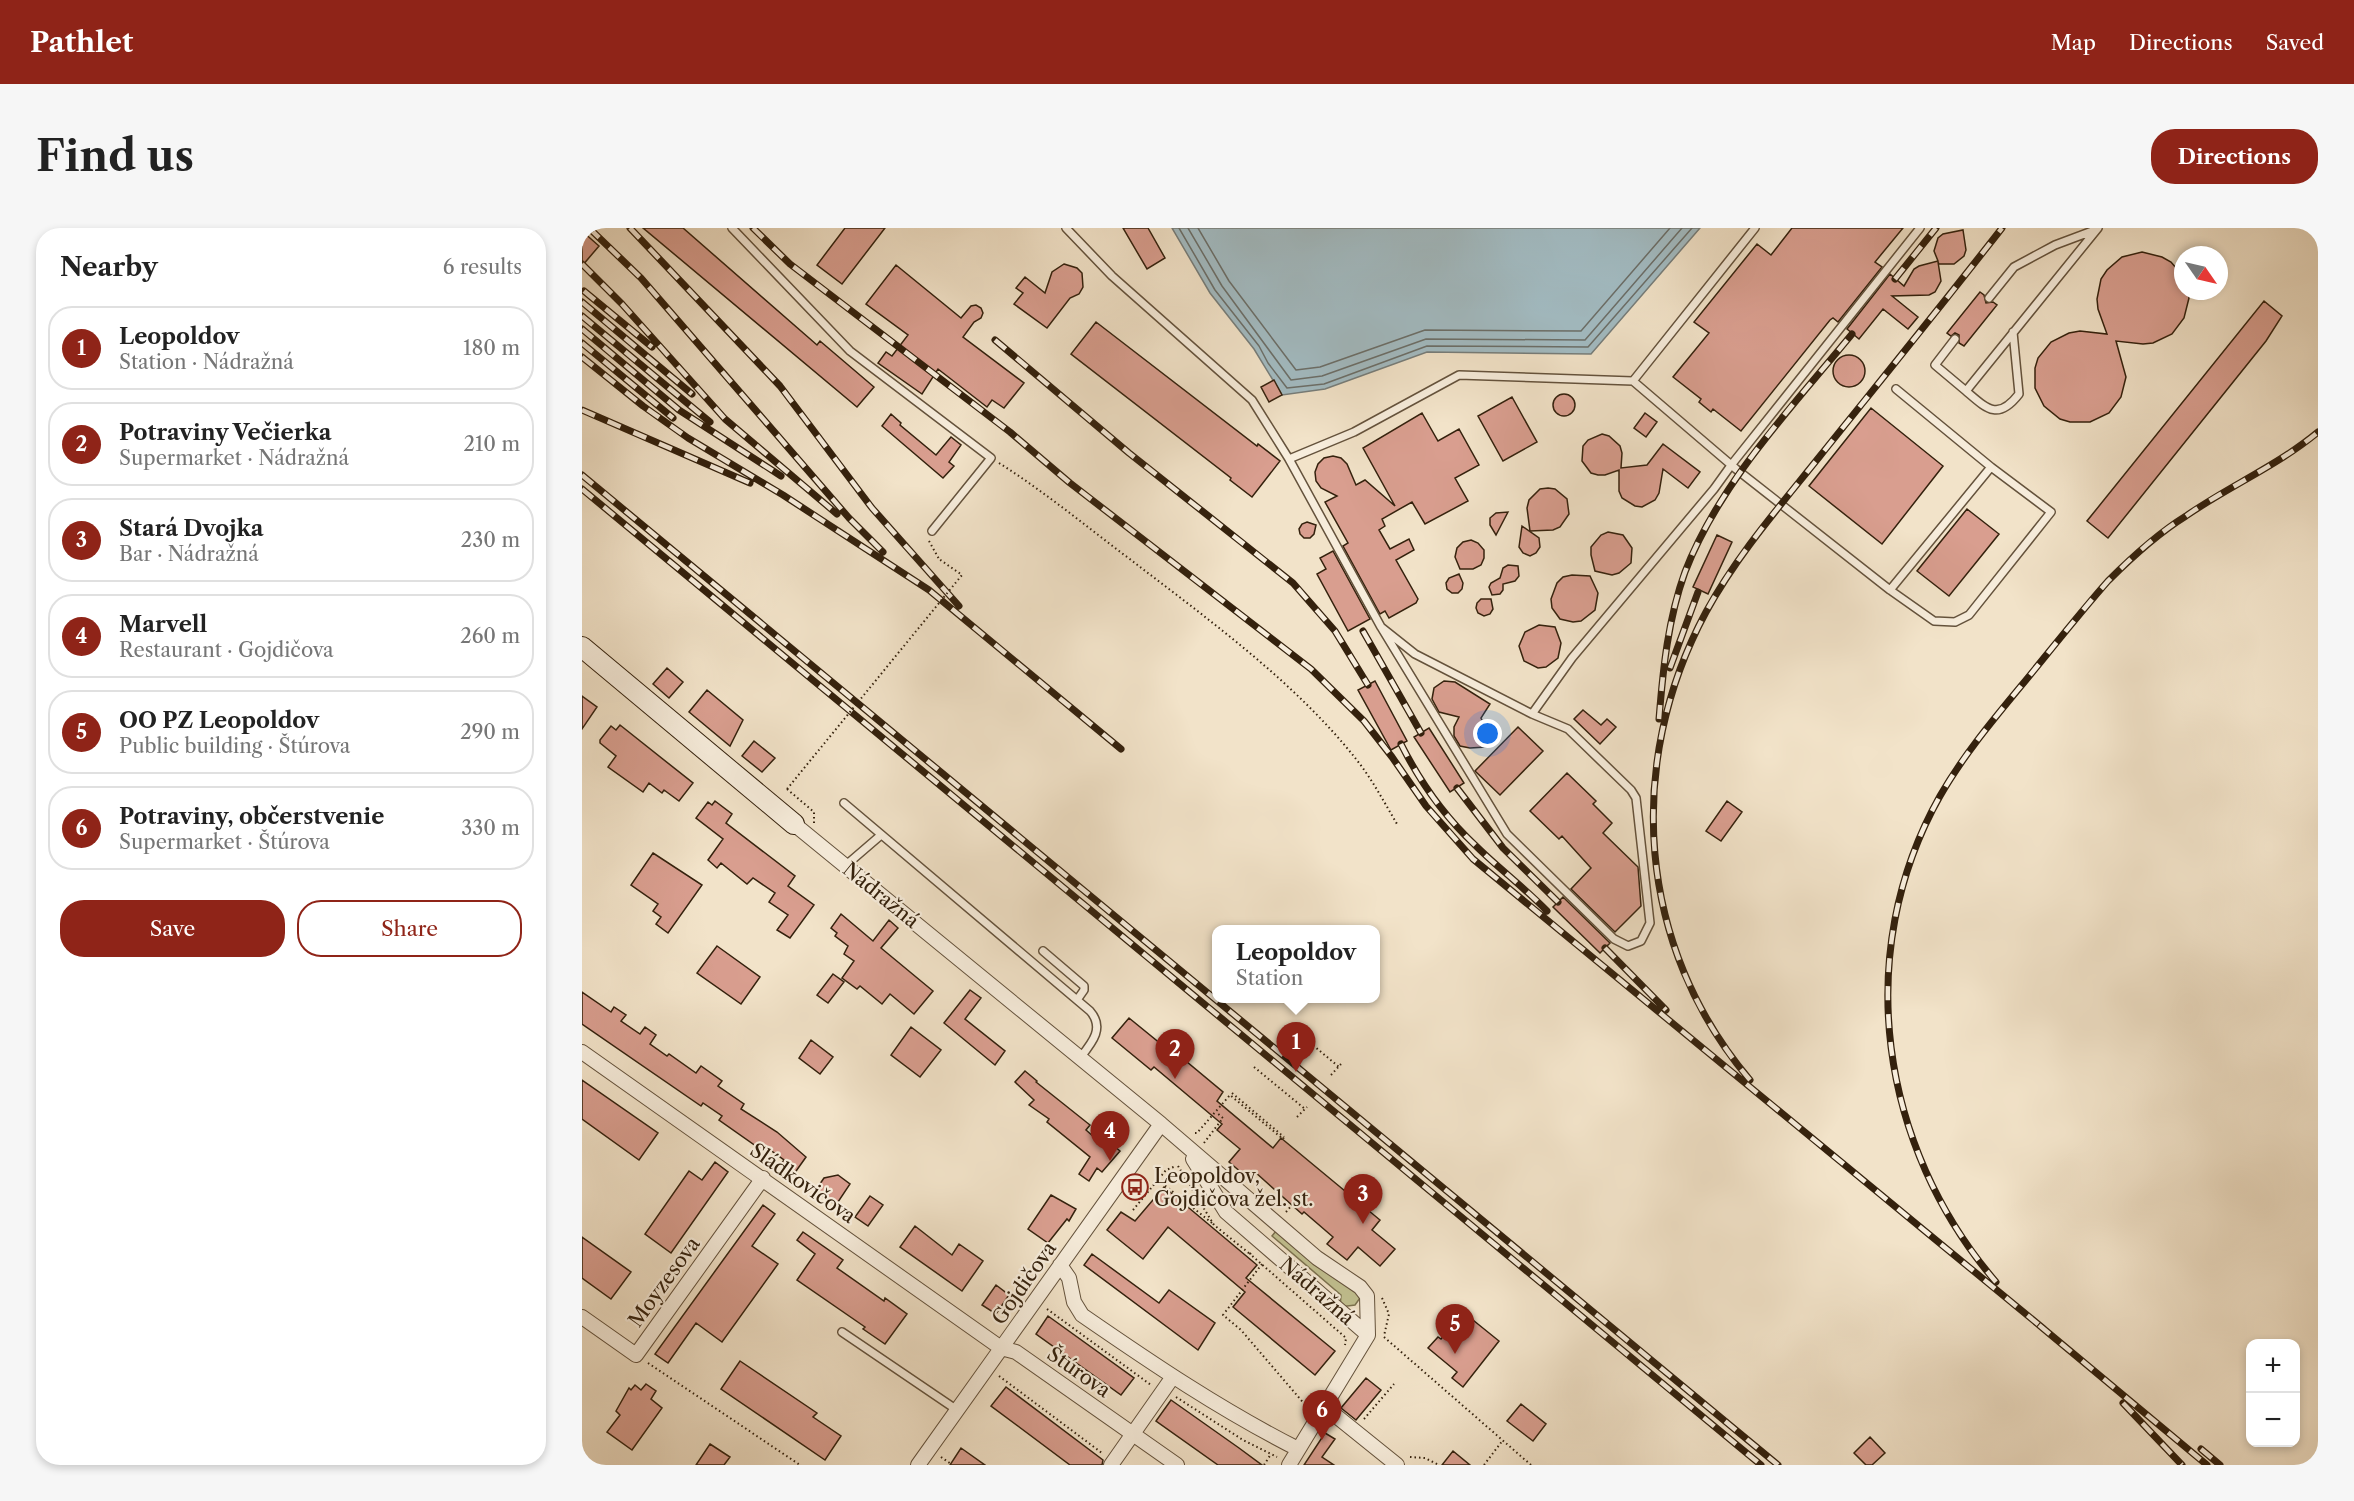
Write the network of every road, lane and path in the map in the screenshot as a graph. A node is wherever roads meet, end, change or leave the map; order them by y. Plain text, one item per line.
1 (732, 228) edge
2 (1066, 228) edge
3 (1755, 228) edge
4 (1920, 228) edge
5 (2097, 229) edge
6 (1989, 298) dead end
7 (2013, 332) junction
8 (1955, 339) dead end
9 (1633, 381) junction
10 (1896, 389) dead end
11 (1966, 390) junction
12 (991, 458) junction
13 (1289, 459) junction
14 (1732, 464) junction
15 (1991, 466) junction
16 (932, 531) joint
17 (1890, 591) junction
18 (1381, 627) junction
19 (582, 647) edge
20 (1532, 714) junction
21 (844, 803) dead end
22 (814, 812) dead end
23 (794, 824) joint
24 (1398, 824) dead end
25 (881, 834) junction
26 (845, 866) junction
27 (1043, 951) dead end
28 (1077, 1000) junction
29 (1289, 1025) dead end
30 (582, 1052) edge
31 (1080, 1058) junction
32 (1254, 1066) dead end
33 (1332, 1075) dead end
34 (1232, 1093) dead end
35 (1215, 1112) junction
36 (1297, 1117) dead end
37 (1161, 1124) junction
38 (1287, 1133) dead end
39 (1284, 1137) junction
40 (1181, 1142) junction
41 (1204, 1143) dead end
42 (1178, 1166) dead end
43 (763, 1178) junction
44 (1157, 1179) junction
45 (1133, 1210) dead end
46 (1214, 1224) dead end
47 (1060, 1265) junction
48 (1047, 1309) dead end
49 (582, 1317) edge
50 (1067, 1324) junction
51 (1064, 1328) dead end
52 (842, 1332) dead end
53 (1368, 1335) junction
54 (1096, 1345) junction
55 (1345, 1346) dead end
56 (1001, 1348) junction
57 (1093, 1349) dead end
58 (636, 1355) junction
59 (1121, 1363) junction
60 (1118, 1367) dead end
61 (999, 1376) dead end
62 (1394, 1384) dead end
63 (1166, 1386) junction
64 (1319, 1405) junction
65 (957, 1410) junction
66 (1355, 1431) junction
67 (1133, 1433) junction
68 (1243, 1440) junction
69 (1503, 1440) junction
70 (1239, 1446) dead end
71 (1298, 1449) junction
72 (1270, 1454) junction
73 (941, 1457) dead end
74 (1112, 1463) edge
75 (951, 1464) edge
76 (800, 1465) edge
77 (918, 1465) edge
78 (1178, 1465) edge
79 (1264, 1465) edge
80 (1289, 1465) edge
81 (1397, 1465) edge
82 (1439, 1465) edge
83 (1484, 1465) edge
84 (1531, 1465) edge

1 - 12 lane
2 - 13 lane
3 - 9 lane
4 - 14 lane
5 - 6 lane
5 - 7 lane
7 - 11 lane
7 - 11 lane
8 - 11 lane
9 - 13 lane
9 - 14 lane
10 - 15 lane
12 - 16 lane
12 - 24 path
13 - 18 lane
14 - 17 lane
14 - 20 lane
15 - 17 lane
15 - 17 lane
16 - 22 path, bridge
18 - 20 lane
18 - 20 lane
19 - 23 street, Nádražná
21 - 25 lane
23 - 26 street, Nádražná
25 - 26 lane
25 - 28 lane
26 - 31 street, Nádražná
27 - 28 lane
28 - 31 lane
29 - 33 path
30 - 43 street, Sládkovičova
31 - 37 street, Nádražná
32 - 36 path
34 - 39 path
35 - 39 path
35 - 40 path
35 - 41 path
37 - 40 street, Nádražná
37 - 47 street, Gojdičova
38 - 39 path
40 - 53 street, Nádražná
40 - 53 street, Nádražná
42 - 44 path
43 - 56 street, Sládkovičova
43 - 58 street, Moyzesova
44 - 45 path
44 - 46 path
47 - 56 street, Gojdičova
47 - 63 street
48 - 50 path
49 - 58 street, Moyzesova
50 - 51 path
50 - 54 path
52 - 65 lane
53 - 64 street
53 - 69 path
54 - 57 path
54 - 59 path
55 - 64 path
56 - 65 street, Gojdičova
56 - 67 street, Štúrova
58 - 76 path
59 - 60 path
59 - 63 path
61 - 74 path
62 - 66 path
63 - 67 street
63 - 68 path
63 - 71 street
64 - 66 street
64 - 71 street
65 - 77 street, Gojdičova
66 - 81 street
67 - 74 street
67 - 78 street, Štúrova
68 - 70 path
68 - 72 path
69 - 83 path
69 - 84 path
71 - 80 street
72 - 79 path
72 - 80 path
73 - 75 path
81 - 82 path

